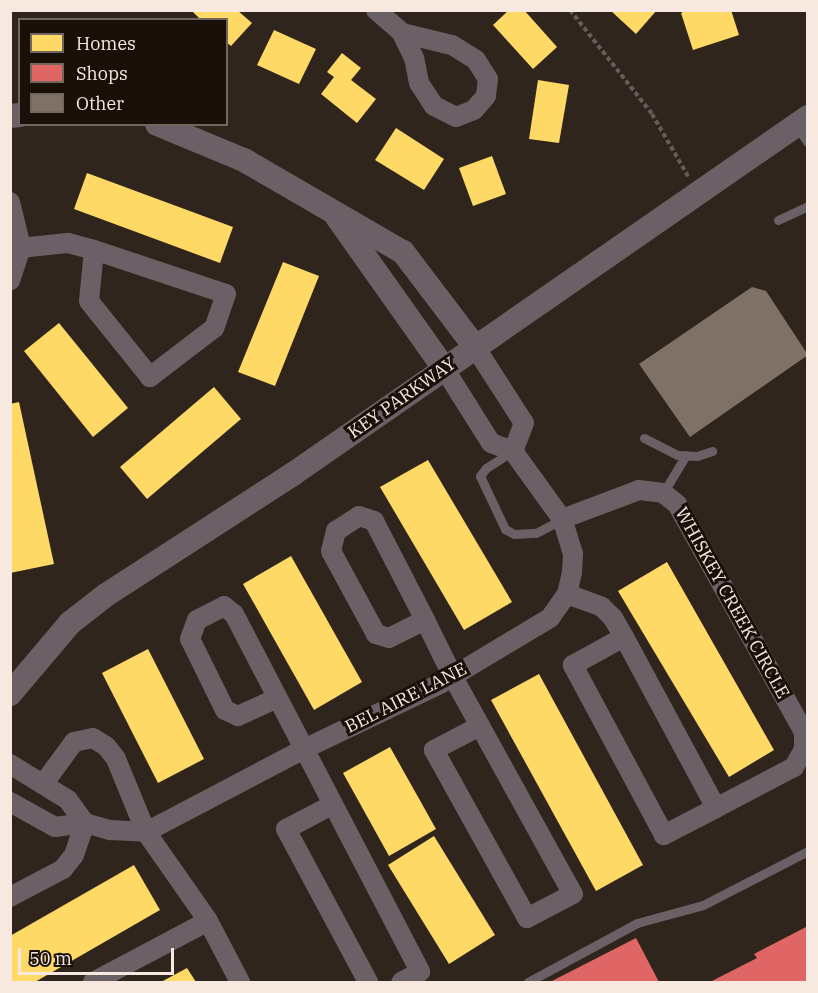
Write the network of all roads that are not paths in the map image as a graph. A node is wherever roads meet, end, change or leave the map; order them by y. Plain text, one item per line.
1 (375, 10) edge
2 (402, 33) junction
3 (162, 126) edge
4 (803, 128) edge
5 (10, 202) edge
6 (807, 206) edge
7 (330, 207) junction
8 (778, 220) dead end
9 (16, 248) edge
10 (94, 250) junction
11 (10, 280) edge
12 (475, 347) junction
13 (444, 368) junction
14 (644, 438) dead end
15 (513, 451) junction
16 (712, 451) dead end
17 (686, 455) junction
18 (663, 493) junction
19 (562, 519) junction
20 (567, 594) junction
21 (425, 620) junction
22 (624, 637) junction
23 (453, 676) junction
24 (10, 694) edge
25 (275, 699) junction
26 (480, 726) junction
27 (302, 750) junction
28 (10, 764) edge
29 (44, 783) junction
30 (10, 802) edge
31 (332, 804) junction
32 (716, 808) junction
33 (85, 823) junction
34 (146, 832) junction
35 (807, 851) edge
36 (10, 897) edge
37 (208, 921) junction
38 (93, 982) edge
39 (240, 982) edge
40 (368, 982) edge
41 (400, 982) edge
42 (528, 982) edge

1 - 2 street
2 - 2 street
3 - 7 street, BEL AIRE LANE
4 - 12 street, KEY PARKWAY
5 - 9 street
6 - 8 lane
7 - 12 street, BEL AIRE LANE
7 - 13 street, BEL AIRE LANE
9 - 10 street
9 - 11 street
10 - 10 street
12 - 13 street, KEY PARKWAY
12 - 15 street, BEL AIRE LANE
13 - 15 street, BEL AIRE LANE
13 - 24 street, KEY PARKWAY
14 - 17 lane
15 - 19 street, BEL AIRE LANE
15 - 19 lane
16 - 17 lane
17 - 18 lane
18 - 19 street, WHISKEY CREEK CIRCLE
18 - 32 street, WHISKEY CREEK CIRCLE
19 - 20 street, BEL AIRE LANE
20 - 22 street
20 - 23 street, BEL AIRE LANE
21 - 21 street
21 - 23 street
22 - 32 street
22 - 32 street, WHISKEY CREEK CIRCLE
23 - 26 street
23 - 27 street, BEL AIRE LANE
25 - 25 street
25 - 27 street
26 - 26 street
27 - 31 street
27 - 34 street, BEL AIRE LANE
28 - 29 street
29 - 33 street
29 - 34 street
30 - 33 street
31 - 40 street
31 - 41 street
33 - 34 street
33 - 36 street
34 - 37 street
35 - 42 lane
37 - 38 street
37 - 39 street

